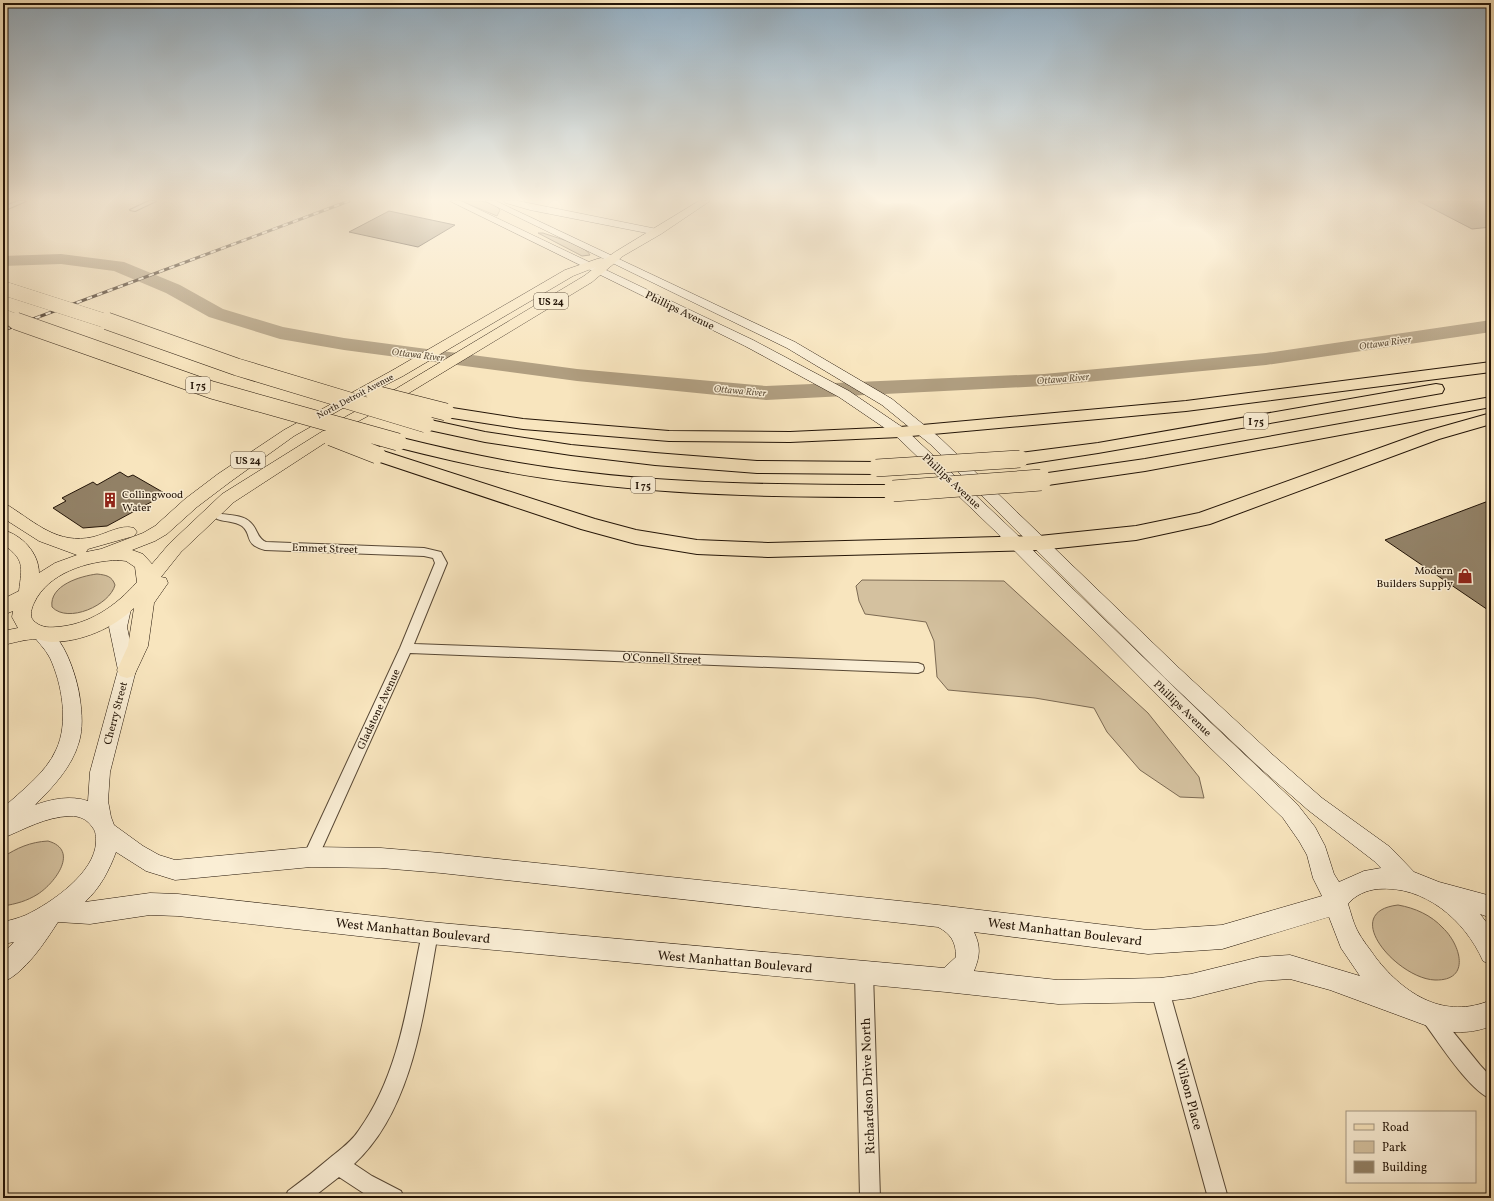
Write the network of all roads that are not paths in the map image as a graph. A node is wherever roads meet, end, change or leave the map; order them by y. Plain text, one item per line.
1 (571, 257) edge
2 (613, 257) joint
3 (594, 268) junction
4 (3, 288) edge
5 (3, 316) edge
6 (99, 318) junction
7 (1491, 368) edge
8 (1491, 380) edge
9 (212, 390) junction
10 (1491, 402) edge
11 (1491, 418) edge
12 (900, 432) junction
13 (929, 436) junction
14 (255, 481) junction
15 (191, 503) junction
16 (3, 510) edge
17 (222, 517) junction
18 (3, 536) edge
19 (1015, 543) junction
20 (1039, 543) junction
21 (67, 546) junction
22 (100, 555) junction
23 (440, 559) joint
24 (146, 583) junction
25 (26, 594) junction
26 (3, 608) edge
27 (122, 610) junction
28 (39, 632) junction
29 (3, 638) edge
30 (406, 648) junction
31 (918, 668) dead end
32 (127, 670) junction
33 (3, 820) edge
34 (103, 825) junction
35 (3, 828) edge
36 (311, 857) junction
37 (1407, 880) junction
38 (1434, 891) junction
39 (1337, 902) junction
40 (1491, 907) edge
41 (53, 913) junction
42 (938, 916) junction
43 (430, 932) junction
44 (3, 933) edge
45 (1491, 953) edge
46 (3, 970) edge
47 (864, 974) junction
48 (946, 980) junction
49 (1160, 990) junction
50 (1418, 1010) junction
51 (1491, 1014) edge
52 (1491, 1090) edge
53 (338, 1164) junction
54 (295, 1198) edge
55 (394, 1198) edge
56 (870, 1198) edge
57 (1218, 1198) edge

1 - 3 main road, Phillips Avenue
2 - 3 main road, North Detroit Avenue / US 24
2 - 13 main road, Phillips Avenue
3 - 12 main road, Phillips Avenue
3 - 14 main road, North Detroit Avenue / US 24
3 - 15 main road, North Detroit Avenue / US 24
4 - 6 highway, I 75, bridge
5 - 9 highway, I 75, bridge
6 - 8 highway, I 75, bridge
6 - 12 highway, bridge
7 - 13 highway
9 - 10 highway, I 75, bridge
9 - 19 highway, bridge
11 - 20 highway
12 - 13 highway
12 - 19 main road, Phillips Avenue
13 - 20 main road, Phillips Avenue
14 - 17 main road
14 - 24 main road, North Detroit Avenue / US 24
15 - 21 main road
15 - 22 main road, North Detroit Avenue / US 24
16 - 21 main road
17 - 23 street, Emmet Street
17 - 32 main road
18 - 25 main road
19 - 20 highway
19 - 39 main road, Phillips Avenue
20 - 37 main road, Phillips Avenue
21 - 22 main road
22 - 24 main road
22 - 25 main road, US 24
23 - 30 street, Gladstone Avenue
24 - 27 main road, US 24
25 - 26 main road, US 24
25 - 28 main road
27 - 28 main road, US 24
27 - 32 main road, Cherry Street
28 - 29 main road, US 24
28 - 33 main road
30 - 31 street, O'Connell Street
30 - 36 street, Gladstone Avenue
32 - 34 main road, Cherry Street
34 - 35 main road, West Manhattan Boulevard
34 - 36 main road, West Manhattan Boulevard
34 - 41 main road, Cherry Street
36 - 42 main road, West Manhattan Boulevard
37 - 38 main road
37 - 39 main road
38 - 40 main road
38 - 45 main road
39 - 42 main road, West Manhattan Boulevard
39 - 50 main road, Phillips Avenue
41 - 43 main road, West Manhattan Boulevard
41 - 44 main road
41 - 46 main road
42 - 48 main road
43 - 47 main road, West Manhattan Boulevard
43 - 53 street
47 - 48 main road, West Manhattan Boulevard
47 - 56 street, Richardson Drive North
48 - 49 main road, West Manhattan Boulevard
49 - 50 main road, West Manhattan Boulevard
49 - 57 street, Wilson Place
50 - 51 main road, West Manhattan Boulevard
50 - 52 street
53 - 54 street
53 - 55 street

